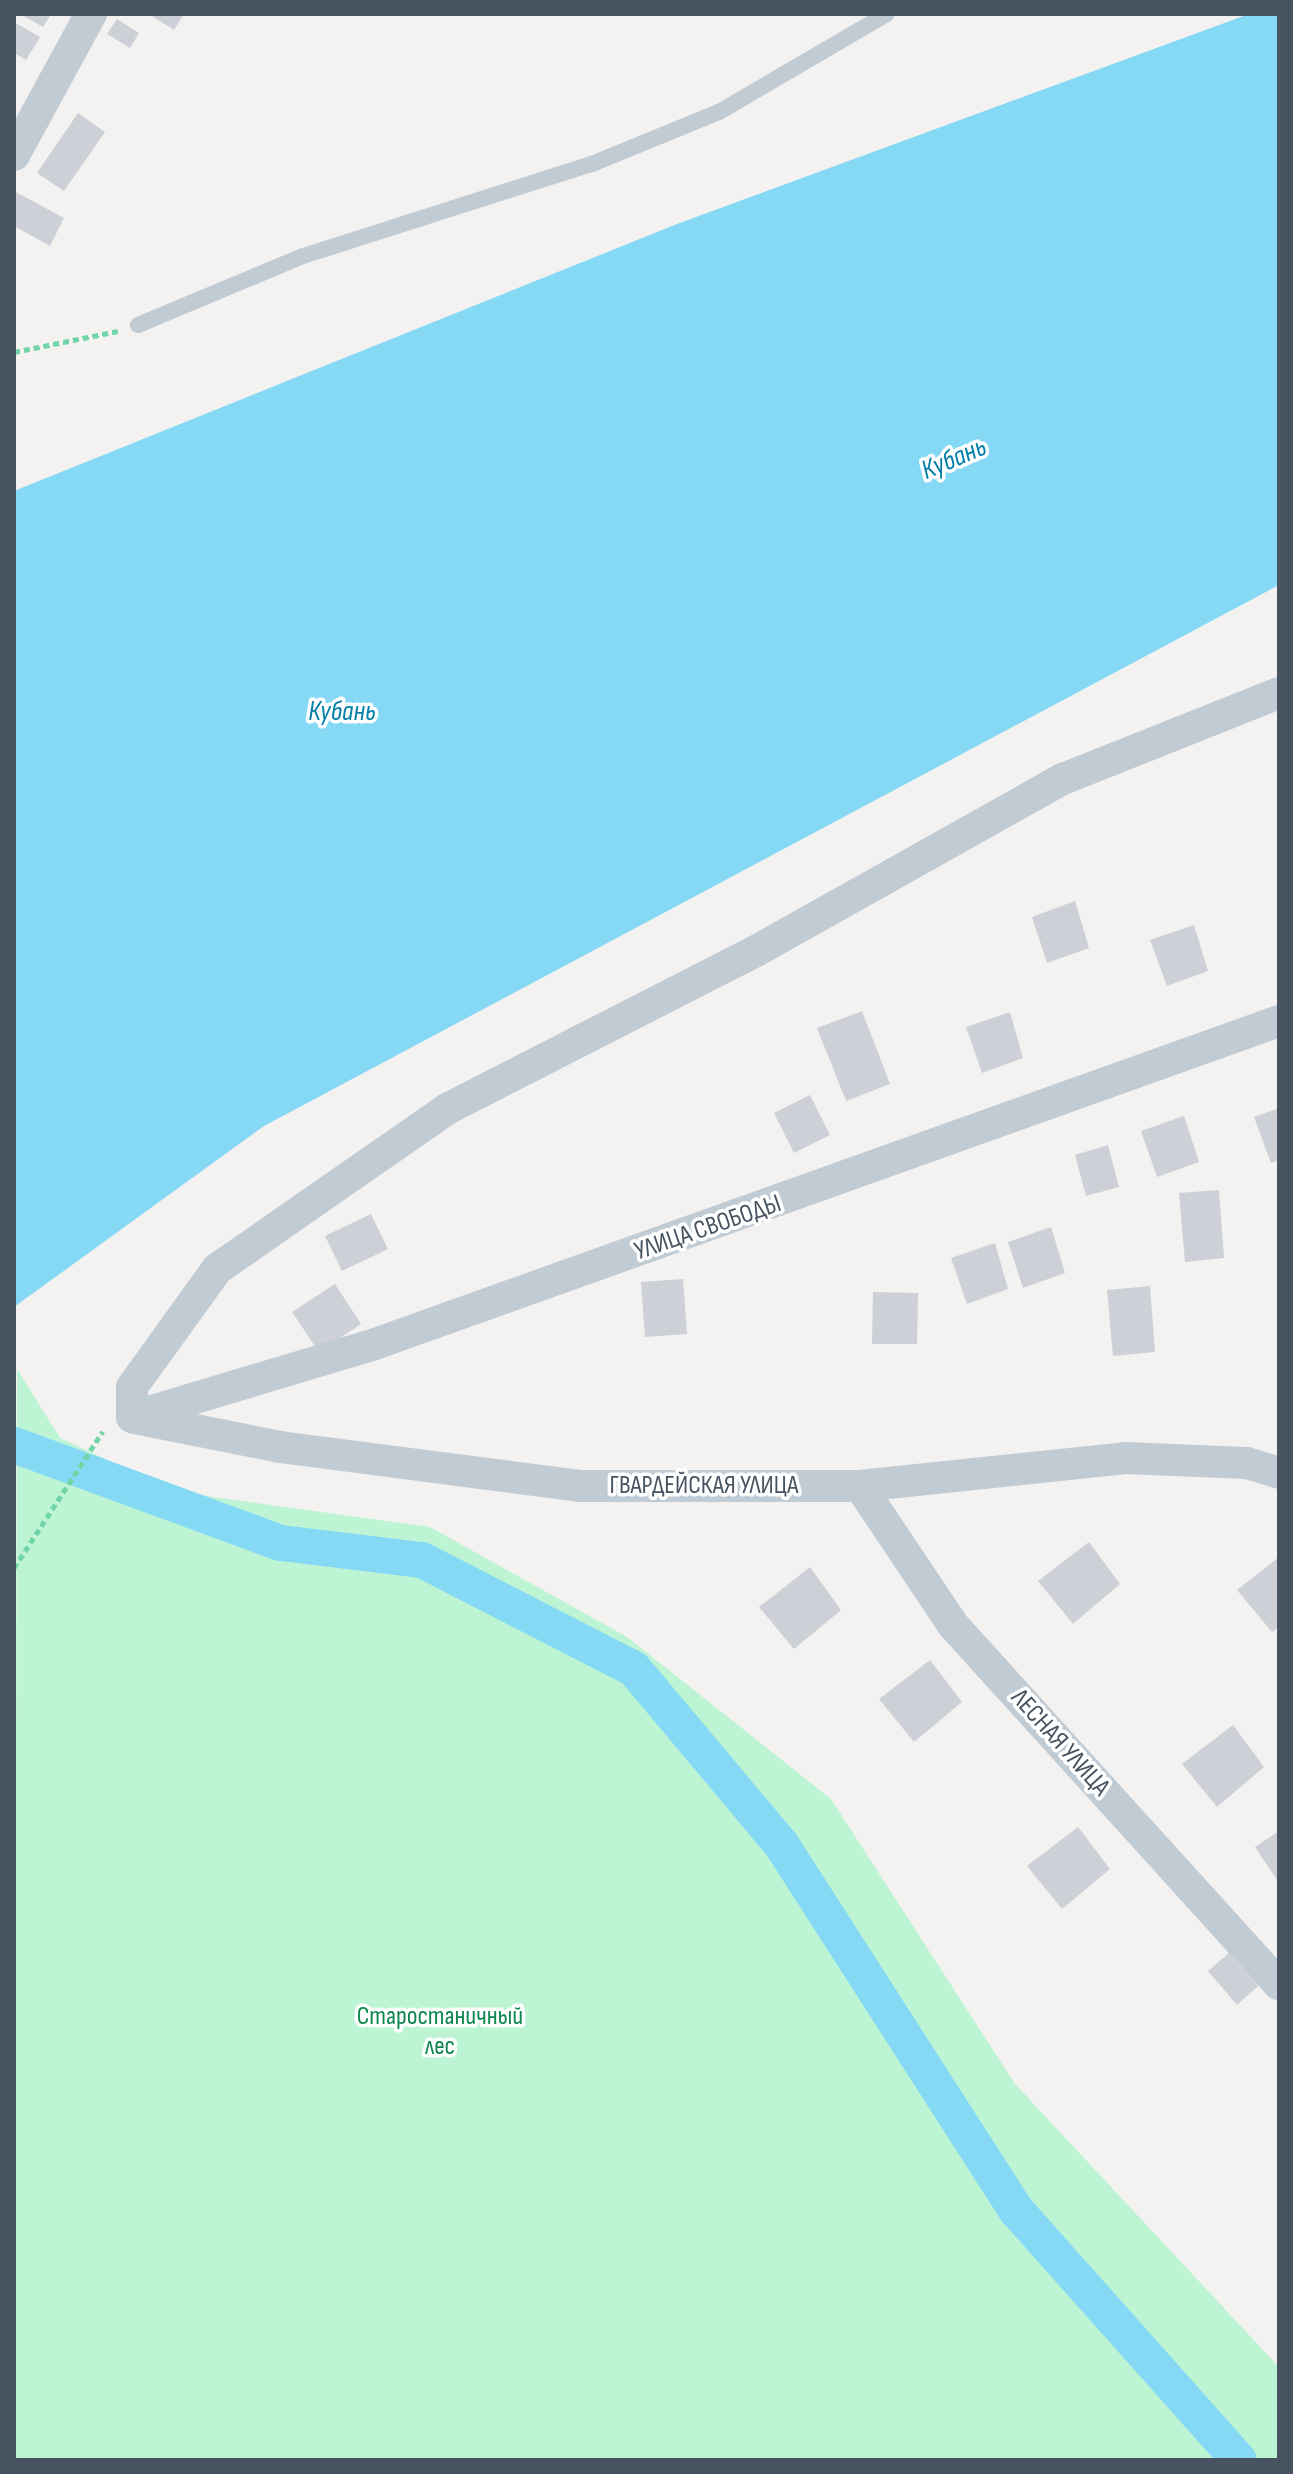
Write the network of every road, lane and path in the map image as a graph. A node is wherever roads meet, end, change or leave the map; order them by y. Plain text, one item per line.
1 (91, 14) edge
2 (887, 14) edge
3 (14, 155) edge
4 (138, 325) joint
5 (14, 352) edge
6 (1279, 693) edge
7 (1279, 1021) edge
8 (132, 1402) junction
9 (1279, 1473) edge
10 (860, 1486) junction
11 (14, 1568) edge
12 (1279, 1984) edge

1 - 3 street
2 - 4 lane
4 - 5 path
6 - 8 street
7 - 8 street, УЛИЦА СВОБОДЫ
8 - 10 street, ГВАРДЕЙСКАЯ УЛИЦА
8 - 11 path
9 - 10 street, ГВАРДЕЙСКАЯ УЛИЦА
10 - 12 street, ЛЕСНАЯ УЛИЦА

